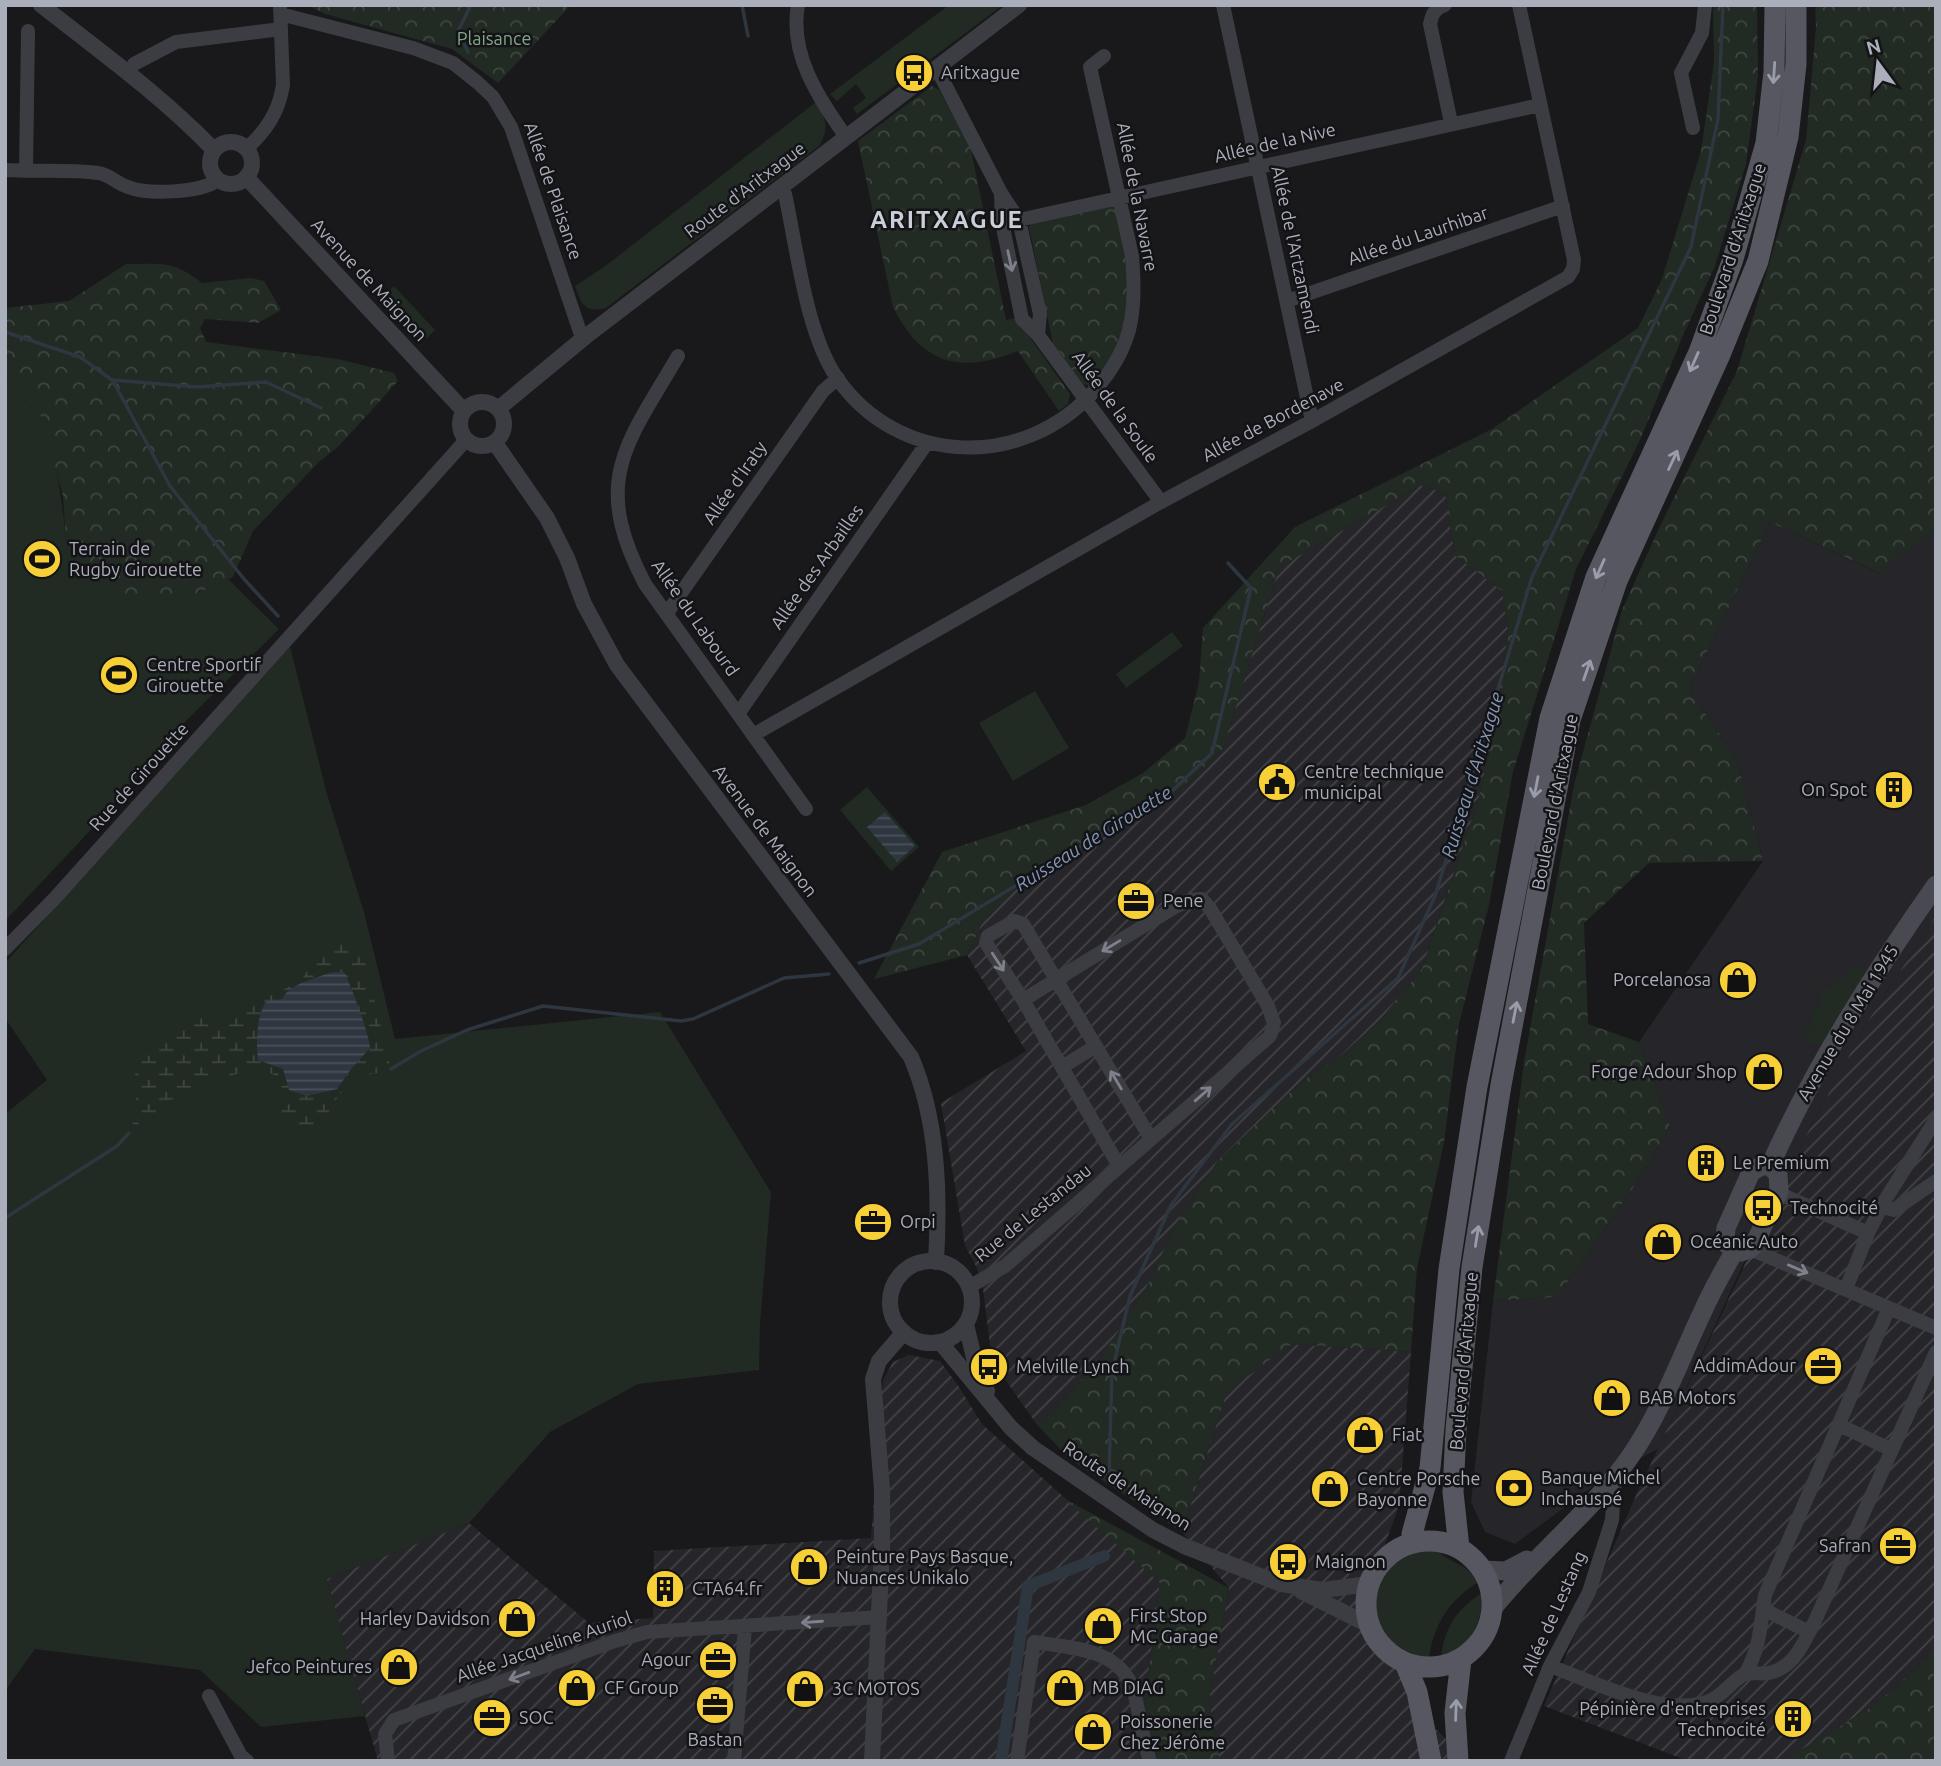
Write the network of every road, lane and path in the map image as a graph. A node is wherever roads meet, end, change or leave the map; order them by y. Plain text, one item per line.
1 (41, 5) edge
2 (798, 5) edge
3 (1019, 5) edge
4 (1223, 5) edge
5 (1445, 5) edge
6 (1519, 5) edge
7 (1704, 5) edge
8 (1775, 5) edge
9 (1796, 5) edge
10 (281, 17) edge
11 (28, 31) dead end
12 (1104, 56) dead end
13 (134, 64) dead end
14 (937, 69) junction
15 (1540, 104) junction
16 (1451, 123) junction
17 (1693, 128) dead end
18 (846, 137) junction
19 (246, 149) junction
20 (214, 150) junction
21 (1257, 166) junction
22 (5, 170) edge
23 (26, 171) junction
24 (246, 177) junction
25 (218, 180) junction
26 (780, 187) junction
27 (1001, 193) junction
28 (1119, 197) junction
29 (1563, 206) junction
30 (1019, 220) junction
31 (1287, 301) junction
32 (1038, 335) junction
33 (585, 337) junction
34 (678, 356) dead end
35 (838, 378) junction
36 (1085, 400) junction
37 (498, 409) junction
38 (464, 411) junction
39 (1312, 421) junction
40 (466, 440) junction
41 (495, 443) junction
42 (927, 443) junction
43 (1161, 502) junction
44 (667, 612) junction
45 (738, 713) junction
46 (752, 735) junction
47 (806, 810) dead end
48 (1936, 885) edge
49 (5, 948) edge
50 (1056, 979) junction
51 (1023, 1000) junction
52 (1096, 1046) junction
53 (1062, 1067) junction
54 (1936, 1119) edge
55 (1151, 1139) junction
56 (1119, 1166) junction
57 (1770, 1166) junction
58 (1936, 1181) edge
59 (1779, 1191) junction
60 (1882, 1207) junction
61 (1868, 1233) junction
62 (1742, 1250) junction
63 (936, 1262) junction
64 (969, 1287) junction
65 (1846, 1289) junction
66 (1889, 1308) junction
67 (966, 1324) junction
68 (1936, 1328) edge
69 (904, 1332) junction
70 (940, 1342) junction
71 (1936, 1352) edge
72 (993, 1406) junction
73 (1839, 1425) junction
74 (1892, 1450) junction
75 (1615, 1477) junction
76 (1576, 1519) junction
77 (1413, 1543) junction
78 (1459, 1548) junction
79 (1483, 1570) junction
80 (1369, 1584) junction
81 (1296, 1588) junction
82 (1493, 1608) junction
83 (1763, 1609) junction
84 (880, 1617) junction
85 (1369, 1625) junction
86 (745, 1627) junction
87 (1809, 1632) junction
88 (1461, 1659) junction
89 (1405, 1663) junction
90 (1550, 1666) junction
91 (1745, 1674) junction
92 (209, 1696) dead end
93 (247, 1761) edge
94 (388, 1761) edge
95 (734, 1761) edge
96 (872, 1761) edge
97 (1017, 1761) edge
98 (1150, 1761) edge
99 (1431, 1761) edge
100 (1458, 1761) edge
101 (1511, 1761) edge

1 - 20 street
2 - 18 street
3 - 14 street, Route d'Aritxague
4 - 21 street, Allée de l'Artzamendi
5 - 16 street
6 - 15 street, Allée de Bordenave
7 - 17 street
8 -> 77 main road, Boulevard d'Aritxague
78 -> 9 main road, Boulevard d'Aritxague
10 - 13 street, Allée de Plaisance
10 - 19 street
10 - 33 street, Allée de Plaisance
11 - 23 street
12 - 28 street, Allée de la Navarre
14 - 18 street, Route d'Aritxague
14 - 27 street, Allée de la Soule
15 - 16 street, Allée de la Nive
15 - 29 street, Allée de Bordenave
16 - 21 street, Allée de la Nive
18 - 26 street, Route d'Aritxague
19 - 20 street
19 - 24 street
20 - 25 street
21 - 28 street, Allée de la Nive
21 - 31 street, Allée de l'Artzamendi
22 - 23 street
23 - 25 street
24 - 25 street
24 - 38 street, Avenue de Maignon
26 - 33 street, Route d'Aritxague
26 - 35 street, Allée de la Navarre
27 - 30 street, Allée de la Soule
27 -> 32 street, Allée de la Soule
28 - 30 street, Allée de la Nive
28 - 36 street, Allée de la Navarre
29 - 31 street, Allée du Laurhibar
29 - 39 street, Allée de Bordenave
30 - 32 street, Allée de la Soule
31 - 39 street, Allée de l'Artzamendi
32 - 36 street, Allée de la Soule
33 - 37 street, Route d'Aritxague
34 - 44 street, Allée du Labourd
35 - 42 street, Allée de la Navarre
35 - 44 street, Allée d'Iraty
36 - 42 street, Allée de la Navarre
36 - 43 street, Allée de la Soule
37 - 38 street
37 - 41 street
38 - 40 street
39 - 43 street, Allée de Bordenave
40 - 41 street
40 - 49 street, Rue de Girouette
41 - 63 street, Avenue de Maignon
42 - 45 street, Allée des Arbailles
43 - 46 street, Allée de Bordenave
44 - 45 street, Allée du Labourd
45 - 46 street, Allée du Labourd
46 - 47 street, Allée du Labourd
48 - 57 main road, Avenue du 8 Mai 1945
50 - 51 street, Rue de Lestandau
50 -> 51 street, Rue de Lestandau
50 - 52 street, Rue de Lestandau
55 -> 50 street, Rue de Lestandau
51 - 53 street, Rue de Lestandau
52 - 53 street
55 -> 52 street, Rue de Lestandau
53 - 56 street, Rue de Lestandau
54 - 60 street
55 - 56 street, Rue de Lestandau
56 - 64 street, Rue de Lestandau
57 - 59 main road
57 - 62 main road
58 - 60 street
59 - 61 street
59 - 62 main road
60 - 61 street
61 - 65 street
62 -> 65 street
62 - 75 main road
63 - 64 street
63 - 69 street
64 - 67 street
65 - 66 street
66 - 68 street
66 - 73 street
67 - 70 street
67 - 72 street, Route de Maignon
69 - 70 street
69 - 84 street
70 - 72 street, Route de Maignon
71 - 74 street
72 - 81 street, Route de Maignon
73 - 74 street
73 - 83 street
74 - 87 street
75 - 76 main road
75 - 90 street, Allée de Lestang
76 - 79 main road
76 - 82 main road
77 - 78 main road
77 - 80 main road
78 - 79 main road
79 - 82 main road
80 - 81 street, Route de Maignon
80 - 85 main road
81 - 85 street, Route de Maignon
82 - 88 main road
83 - 87 street
83 - 91 street
84 -> 86 street, Allée Jacqueline Auriol
84 - 96 street
85 - 89 main road
86 -> 94 street, Allée Jacqueline Auriol
86 - 95 street
87 - 91 street
88 - 89 main road
100 -> 88 main road
89 - 99 main road
90 - 91 street
90 - 101 street, Allée de Lestang
92 - 93 street
97 - 98 street

